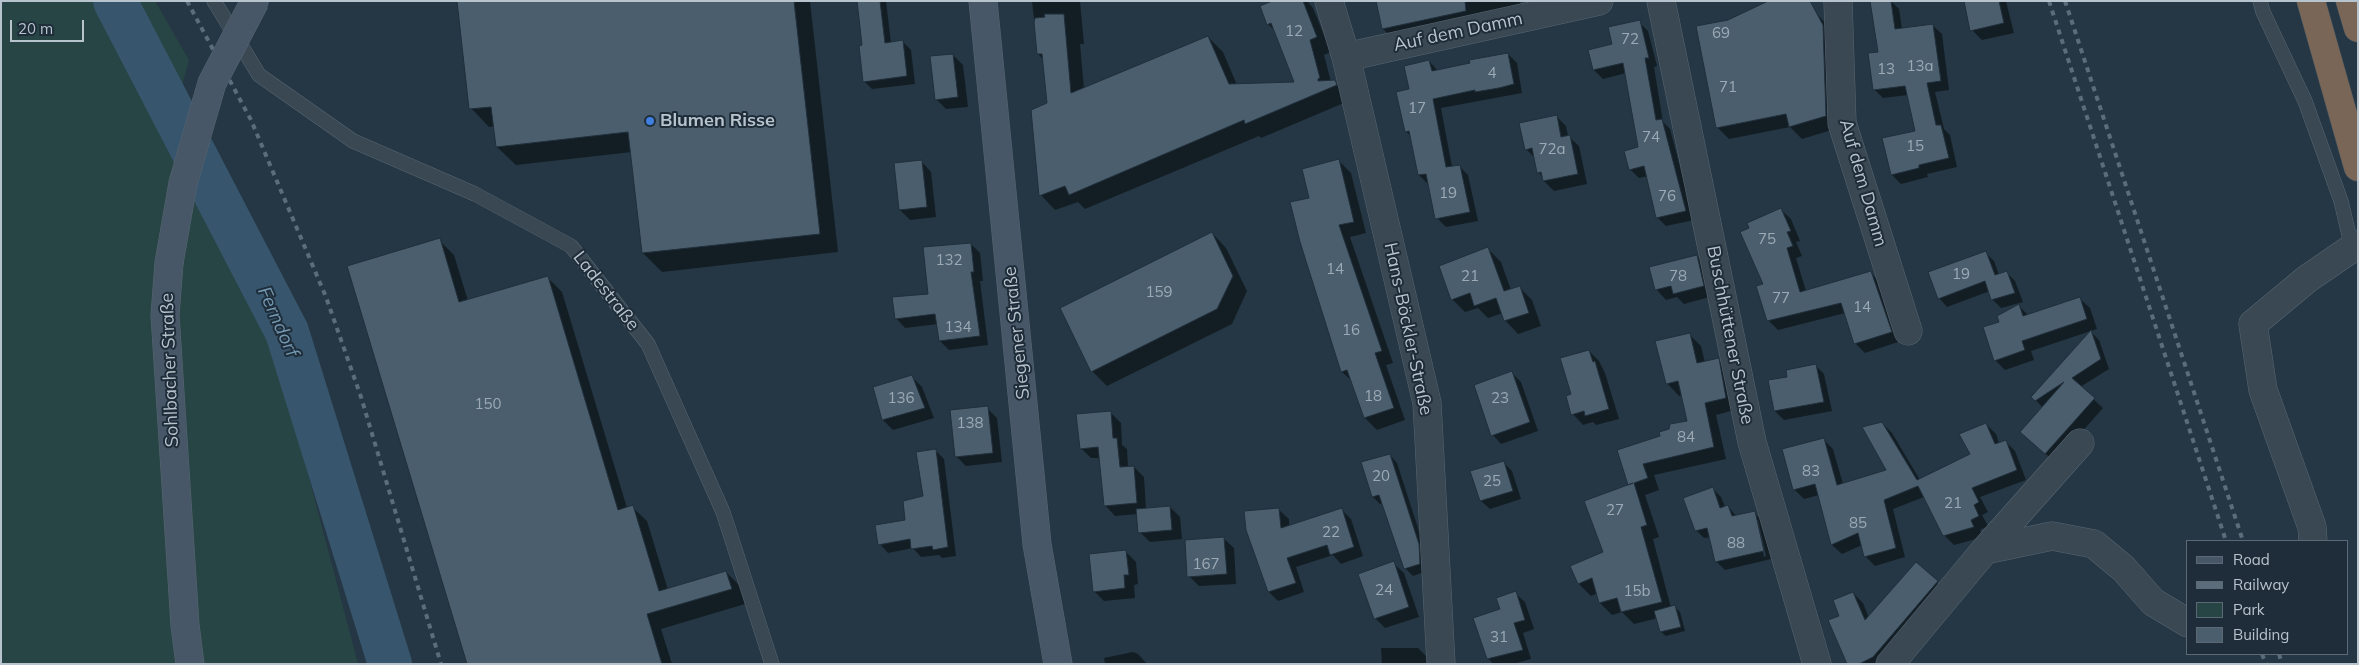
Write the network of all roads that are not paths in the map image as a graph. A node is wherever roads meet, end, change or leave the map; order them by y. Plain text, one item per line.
1 (214, 1) edge
2 (255, 1) edge
3 (983, 1) edge
4 (1330, 1) edge
5 (1599, 1) edge
6 (1661, 1) edge
7 (1838, 1) edge
8 (2260, 1) edge
9 (2311, 1) edge
10 (2350, 1) edge
11 (2358, 28) edge
12 (1346, 57) junction
13 (2358, 167) edge
14 (2355, 246) edge
15 (1908, 331) dead end
16 (2080, 443) dead end
17 (2313, 540) edge
18 (1985, 550) junction
19 (2186, 622) edge
20 (190, 664) edge
21 (772, 664) edge
22 (1058, 664) edge
23 (1441, 664) edge
24 (1817, 664) edge
25 (1890, 664) edge

1 - 21 lane, Ladestraße
2 - 20 street, Sohlbacher Straße, bridge
3 - 22 street, Siegener Straße
4 - 12 street, Hans-Böckler-Straße
5 - 12 street, Auf dem Damm
6 - 24 street, Buschhüttener Straße
7 - 15 street, Auf dem Damm
8 - 14 lane
9 - 13 highway
10 - 11 highway
12 - 23 street, Hans-Böckler-Straße
14 - 17 street
16 - 18 street
18 - 19 street
18 - 25 street

